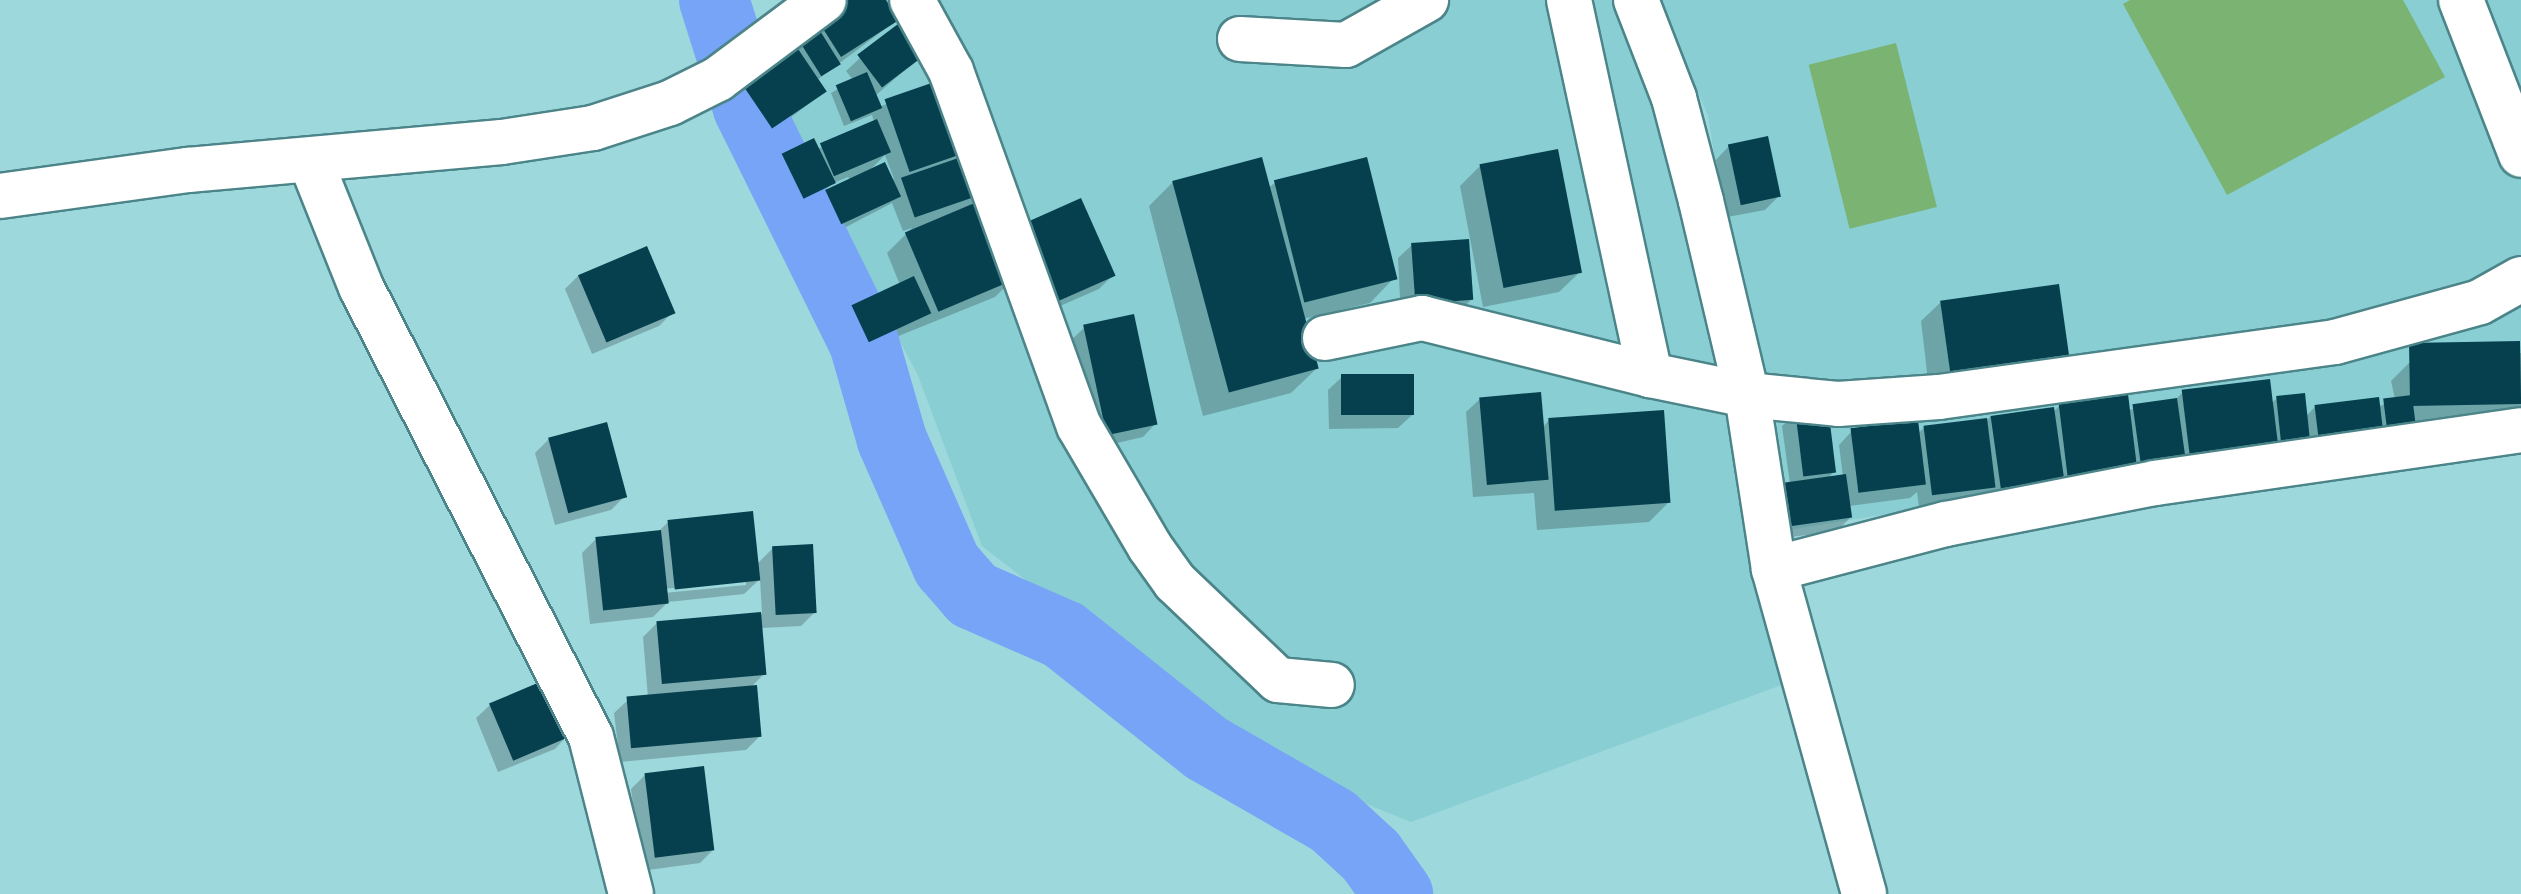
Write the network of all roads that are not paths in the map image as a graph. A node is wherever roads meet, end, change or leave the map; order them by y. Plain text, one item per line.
1 (824, 0) edge
2 (912, 0) edge
3 (1426, 0) edge
4 (1569, 0) edge
5 (1636, 0) edge
6 (2461, 0) edge
7 (1240, 39) dead end
8 (2521, 155) edge
9 (311, 162) junction
10 (0, 196) edge
11 (2521, 279) edge
12 (1325, 338) dead end
13 (1650, 375) junction
14 (1747, 395) junction
15 (2521, 430) edge
16 (1774, 569) junction
17 (1332, 685) dead end
18 (631, 894) edge
19 (1864, 894) edge

1 - 9 street
2 - 17 street
3 - 7 street
4 - 13 street
5 - 14 street
6 - 8 street
9 - 10 street
9 - 18 street
11 - 14 street
12 - 13 street
13 - 14 street
14 - 16 street
15 - 16 street
16 - 19 street

